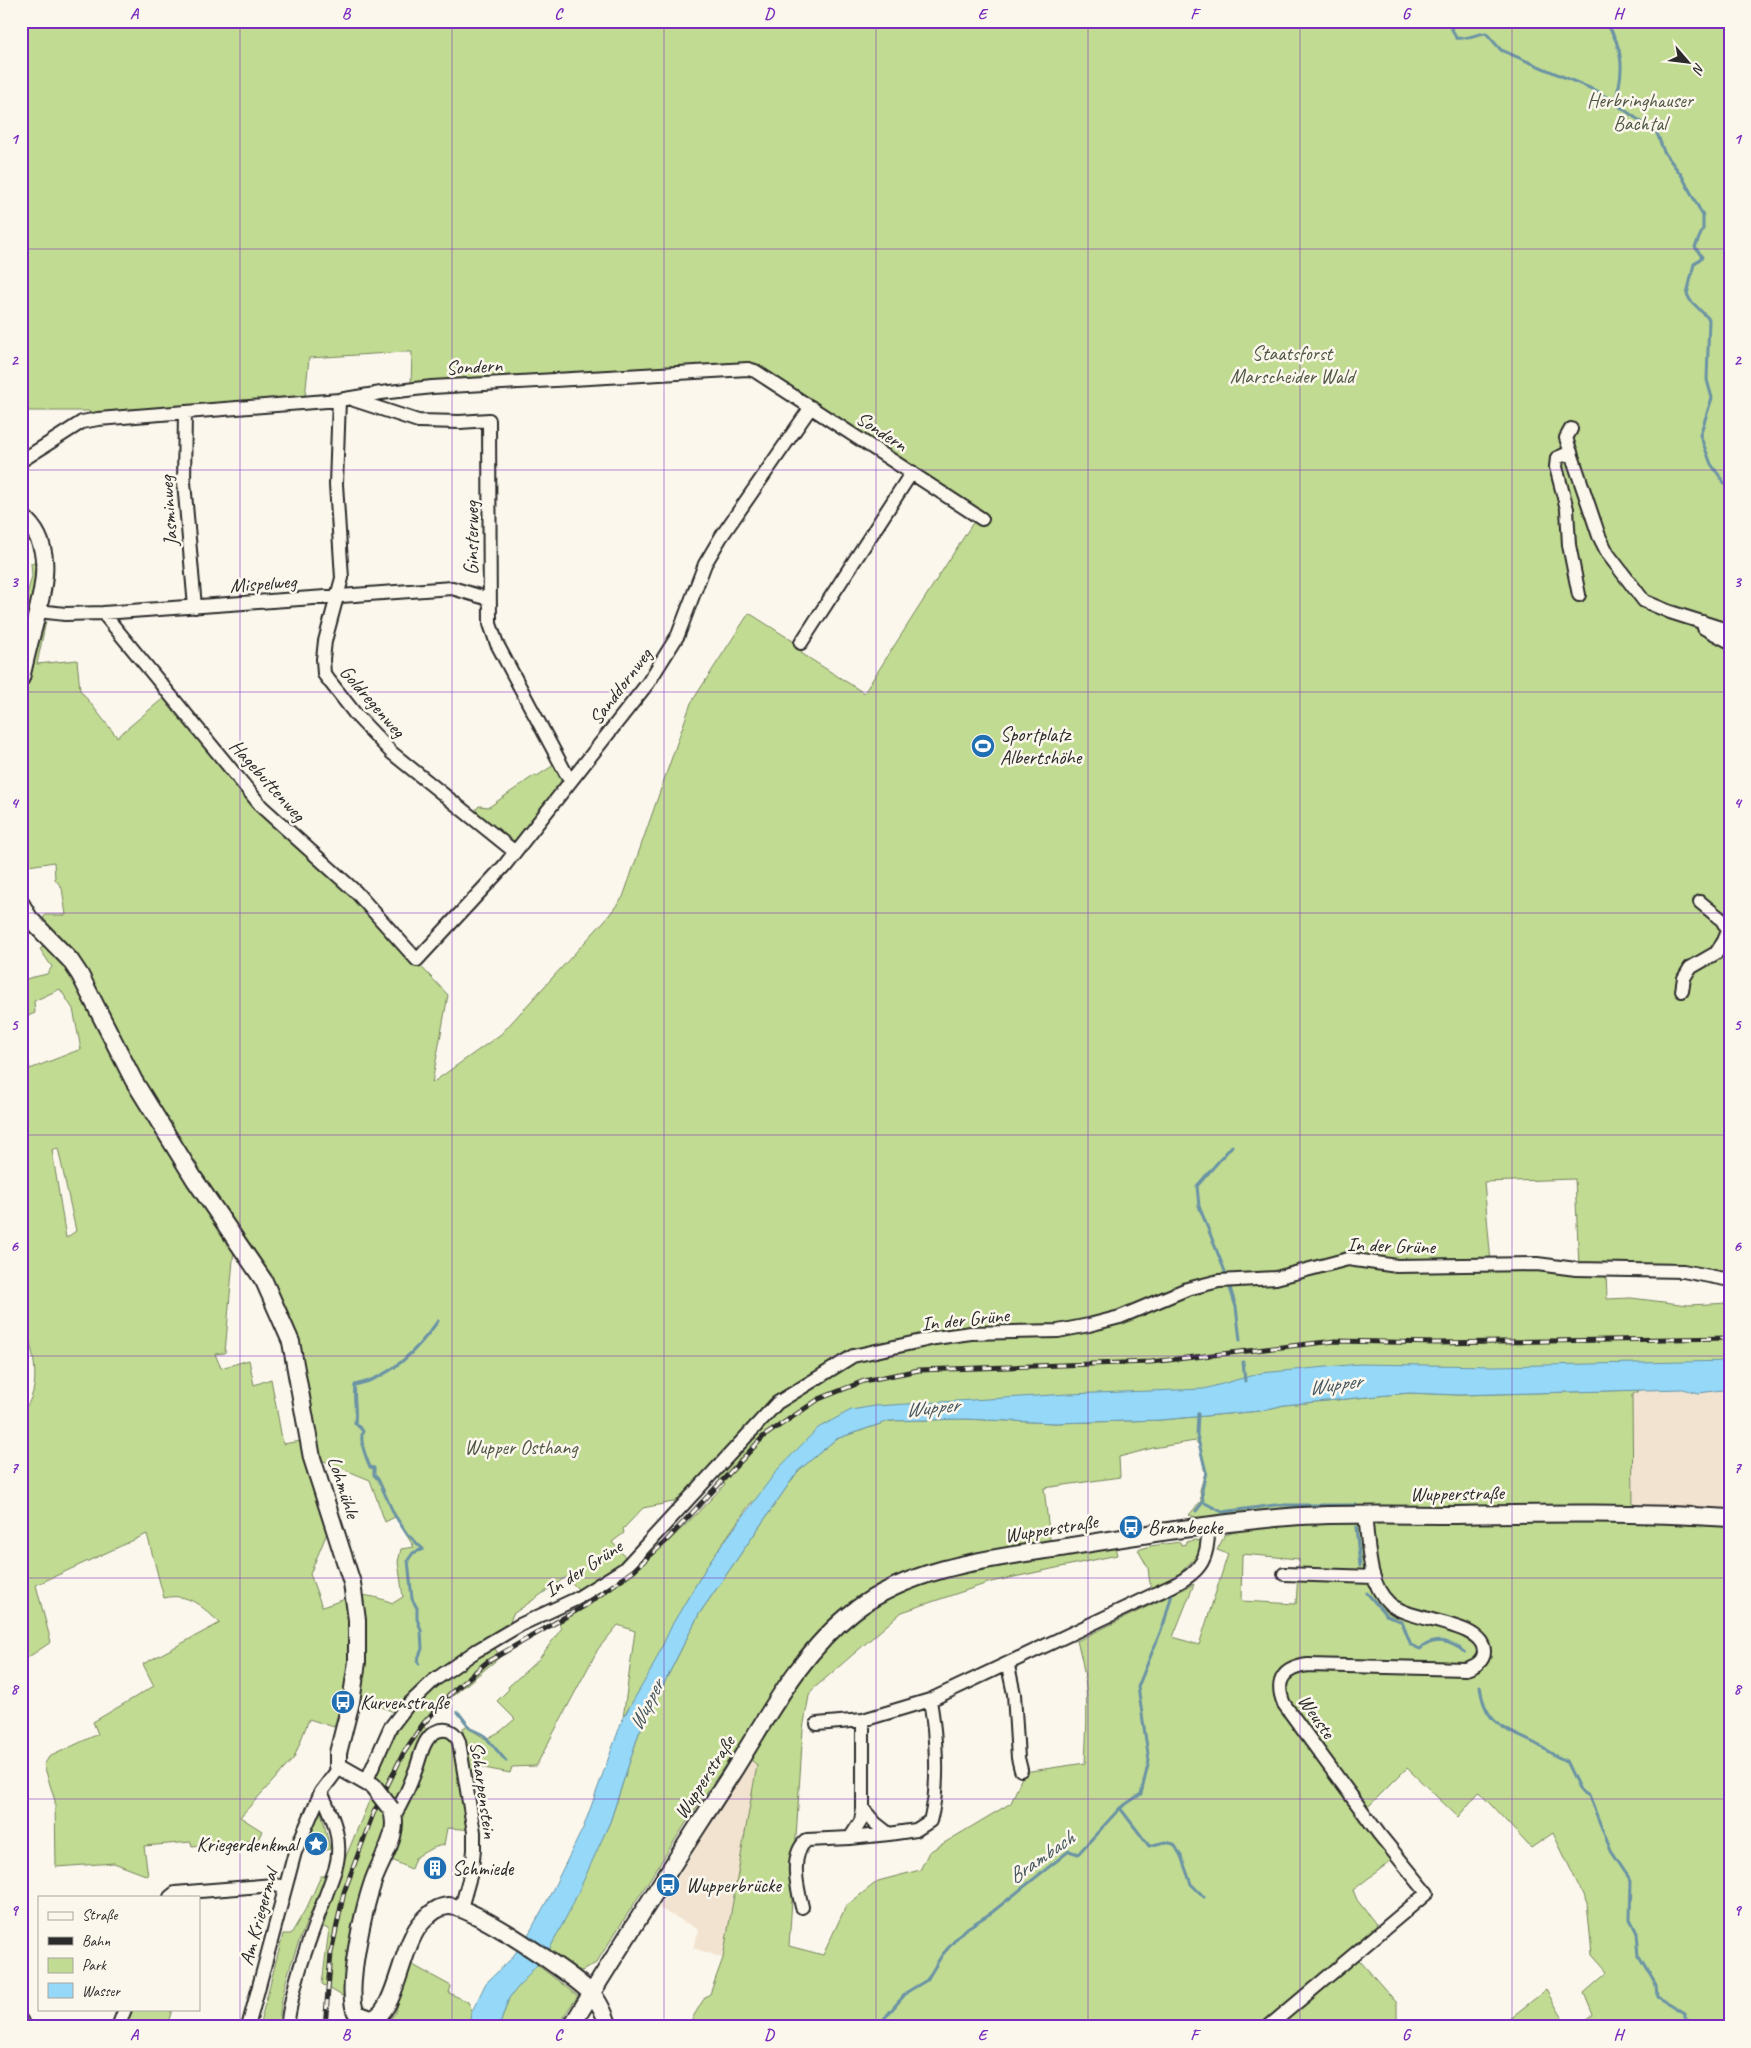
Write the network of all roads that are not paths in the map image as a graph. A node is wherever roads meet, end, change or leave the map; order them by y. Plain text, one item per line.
1 (344, 399) junction
2 (811, 407) junction
3 (185, 412) junction
4 (1571, 429) dead end
5 (1571, 452) junction
6 (21, 461) edge
7 (912, 472) junction
8 (21, 516) edge
9 (982, 519) dead end
10 (1579, 595) dead end
11 (336, 597) junction
12 (489, 599) junction
13 (195, 607) junction
14 (38, 611) junction
15 (103, 613) junction
16 (1703, 622) junction
17 (1730, 631) edge
18 (1730, 642) edge
19 (801, 643) dead end
20 (21, 678) edge
21 (570, 781) junction
22 (514, 852) junction
23 (1700, 902) dead end
24 (21, 904) edge
25 (417, 960) joint
26 (1682, 991) dead end
27 (1730, 1280) edge
28 (1365, 1516) junction
29 (1730, 1518) edge
30 (1208, 1526) junction
31 (1284, 1574) dead end
32 (1374, 1577) junction
33 (1008, 1666) junction
34 (930, 1700) junction
35 (863, 1720) junction
36 (817, 1724) dead end
37 (339, 1768) junction
38 (1022, 1770) dead end
39 (370, 1784) junction
40 (321, 1792) junction
41 (863, 1809) junction
42 (392, 1813) junction
43 (888, 1834) junction
44 (850, 1838) junction
45 (285, 1887) junction
46 (171, 1896) edge
47 (802, 1907) dead end
48 (461, 1908) junction
49 (591, 1993) junction
50 (125, 2010) edge
51 (21, 2020) edge
52 (24, 2027) edge
53 (118, 2027) edge
54 (248, 2027) edge
55 (287, 2027) edge
56 (571, 2027) edge
57 (609, 2027) edge
58 (1268, 2027) edge

1 - 2 street, Sondern
1 - 3 street, Sondern
1 - 11 street, Goldregenweg
1 - 12 street, Ginsterweg
2 - 7 street, Sondern
2 - 21 street, Sanddornweg
3 - 6 street, Sondern
3 - 13 street, Jasminweg
4 - 5 street
5 - 10 street
5 - 16 street
7 - 9 street, Sondern
7 - 19 street, Sondern
8 - 14 main road
11 - 12 street, Mispelweg
11 - 13 street, Mispelweg
11 - 22 street, Goldregenweg
12 - 21 street, Ginsterweg
13 - 15 street, Mispelweg
14 - 15 street, Mispelweg
14 - 20 main road
15 - 25 street, Hagebuttenweg
16 - 17 street
16 - 18 street
21 - 22 street, Sanddornweg
22 - 25 street, Sanddornweg
23 - 26 street
24 - 37 main road, Lohmühle
27 - 39 street, In der Grüne
28 - 29 main road, Wupperstraße
28 - 30 main road, Wupperstraße
28 - 32 street, Weuste
30 - 33 street
30 - 49 main road, Wupperstraße
31 - 32 street
32 - 58 street, Weuste
33 - 34 street
33 - 38 street
34 - 35 street
34 - 43 street
35 - 36 street
35 - 41 street
37 - 39 main road
37 - 40 street, Am Kriegermal
39 - 42 main road, bridge
40 - 45 street, Am Kriegermal
40 - 55 street
41 - 43 street
41 - 44 street
42 - 48 street, Scharpenstein
42 - 48 main road
43 - 44 street
44 - 47 street
45 - 46 street
45 - 54 street, Am Kriegermal
48 - 49 main road
49 - 56 main road, Wupperstraße
49 - 57 main road
50 - 53 street
51 - 52 street

